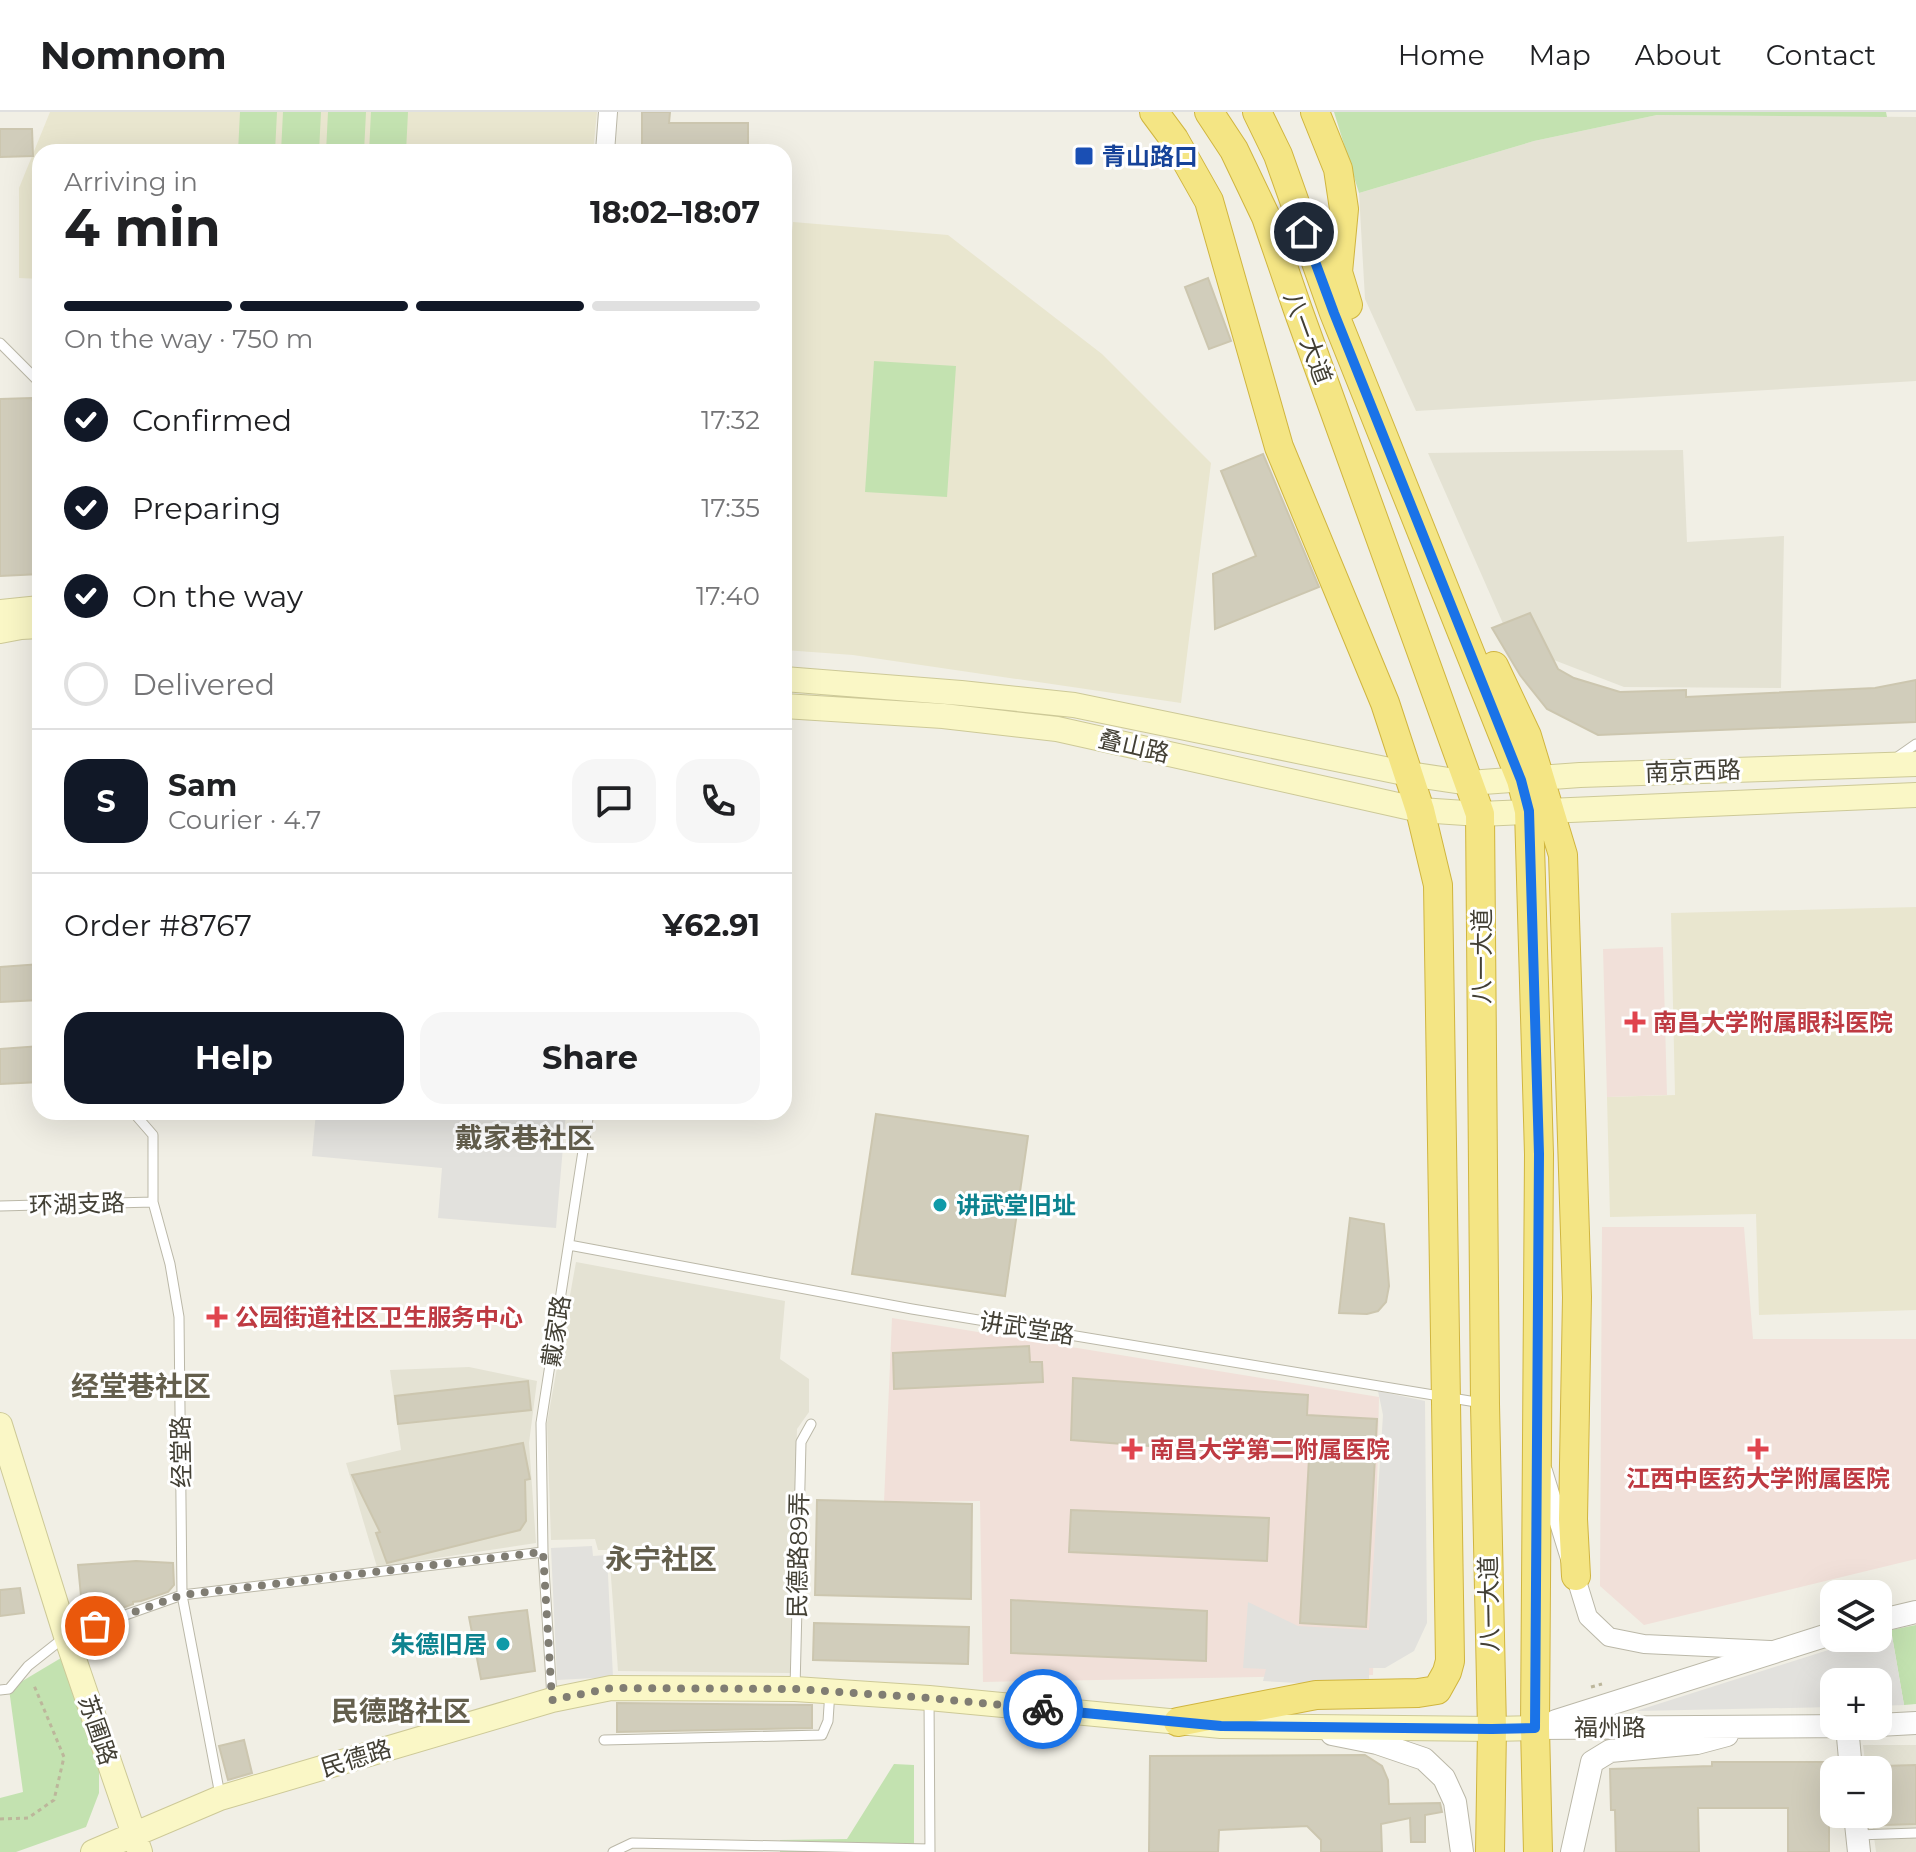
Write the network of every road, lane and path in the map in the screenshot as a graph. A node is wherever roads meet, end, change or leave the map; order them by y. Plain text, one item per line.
1 (608, 112) edge
2 (1154, 112) edge
3 (1209, 112) edge
4 (1257, 112) edge
5 (1315, 112) edge
6 (606, 144) edge
7 (0, 343) edge
8 (32, 375) edge
9 (32, 609) edge
10 (0, 612) edge
11 (32, 626) edge
12 (0, 631) edge
13 (792, 680) edge
14 (792, 707) edge
15 (1916, 744) edge
16 (1887, 764) junction
17 (1916, 764) edge
18 (1409, 774) junction
19 (1530, 779) junction
20 (1469, 783) junction
21 (1916, 795) edge
22 (1420, 810) junction
23 (1539, 811) junction
24 (1480, 814) junction
25 (140, 1120) edge
26 (588, 1120) edge
27 (153, 1202) junction
28 (0, 1206) edge
29 (569, 1245) junction
30 (1445, 1398) junction
31 (1485, 1404) junction
32 (811, 1424) dead end
33 (0, 1425) edge
34 (1536, 1448) junction
35 (543, 1552) junction
36 (1576, 1576) junction
37 (182, 1595) junction
38 (1916, 1612) edge
39 (1892, 1618) edge
40 (66, 1636) junction
41 (1820, 1637) edge
42 (1780, 1650) junction
43 (28, 1666) junction
44 (795, 1689) junction
45 (0, 1690) edge
46 (830, 1691) junction
47 (929, 1698) junction
48 (552, 1700) junction
49 (1178, 1722) junction
50 (1916, 1723) edge
51 (1892, 1724) edge
52 (1760, 1726) junction
53 (1820, 1726) edge
54 (1296, 1727) junction
55 (1535, 1728) junction
56 (1492, 1729) junction
57 (604, 1740) dead end
58 (220, 1798) junction
59 (0, 1819) edge
60 (1916, 1833) edge
61 (1857, 1834) edge
62 (137, 1843) edge
63 (930, 1850) edge
64 (93, 1852) edge
65 (613, 1852) edge
66 (1462, 1852) edge
67 (1490, 1852) edge
68 (1538, 1852) edge
69 (1572, 1852) edge

1 - 6 street
2 - 18 highway
3 - 20 highway, 八一大道
4 - 19 highway, 八一大道
5 - 19 highway
7 - 8 lane
9 - 10 main road
11 - 12 main road
13 - 18 main road, 叠山路
14 - 22 main road, 叠山路
15 - 16 lane
16 - 17 main road, 南京西路
16 - 19 main road, 南京西路
18 - 20 main road, 叠山路
18 - 22 highway
19 - 20 main road, 南京西路
19 - 23 highway, 八一大道
20 - 24 highway, 八一大道
21 - 23 main road, 南京西路
22 - 24 main road, 叠山路
22 - 30 highway
23 - 24 main road, 南京西路
23 - 34 highway, 八一大道
23 - 36 highway
24 - 31 highway, 八一大道
25 - 27 lane, 经堂路
26 - 29 lane, 戴家路
27 - 28 lane, 环湖支路
27 - 37 lane, 经堂路
29 - 30 lane, 讲武堂路
29 - 35 lane, 戴家路
30 - 31 lane, 讲武堂路
30 - 49 highway
31 - 56 highway, 八一大道
32 - 44 lane, 民德路89弄
33 - 40 main road, 苏圃路
34 - 36 street
34 - 55 highway, 八一大道
35 - 37 lane
35 - 48 lane, 戴家路
36 - 42 street
37 - 40 lane
37 - 58 lane, 经堂路
38 - 39 street
40 - 43 lane
40 - 62 main road, 苏圃路
41 - 42 street, 福州路
42 - 55 street, 福州路
43 - 45 lane
43 - 59 path
44 - 46 main road, 民德路
44 - 48 main road, 民德路
46 - 47 main road, 民德路
46 - 57 lane
47 - 49 main road, 民德路
47 - 63 lane
48 - 58 main road, 民德路
49 - 54 main road, 民德路
50 - 51 street
52 - 53 street, 福州路
52 - 55 street, 福州路
52 - 69 street
54 - 56 main road, 民德路
54 - 66 street
55 - 56 main road, 民德路
55 - 68 highway, 八一大道
56 - 67 highway, 八一大道
58 - 62 main road, 民德路
60 - 61 lane
62 - 64 main road, 民德路
63 - 65 lane

